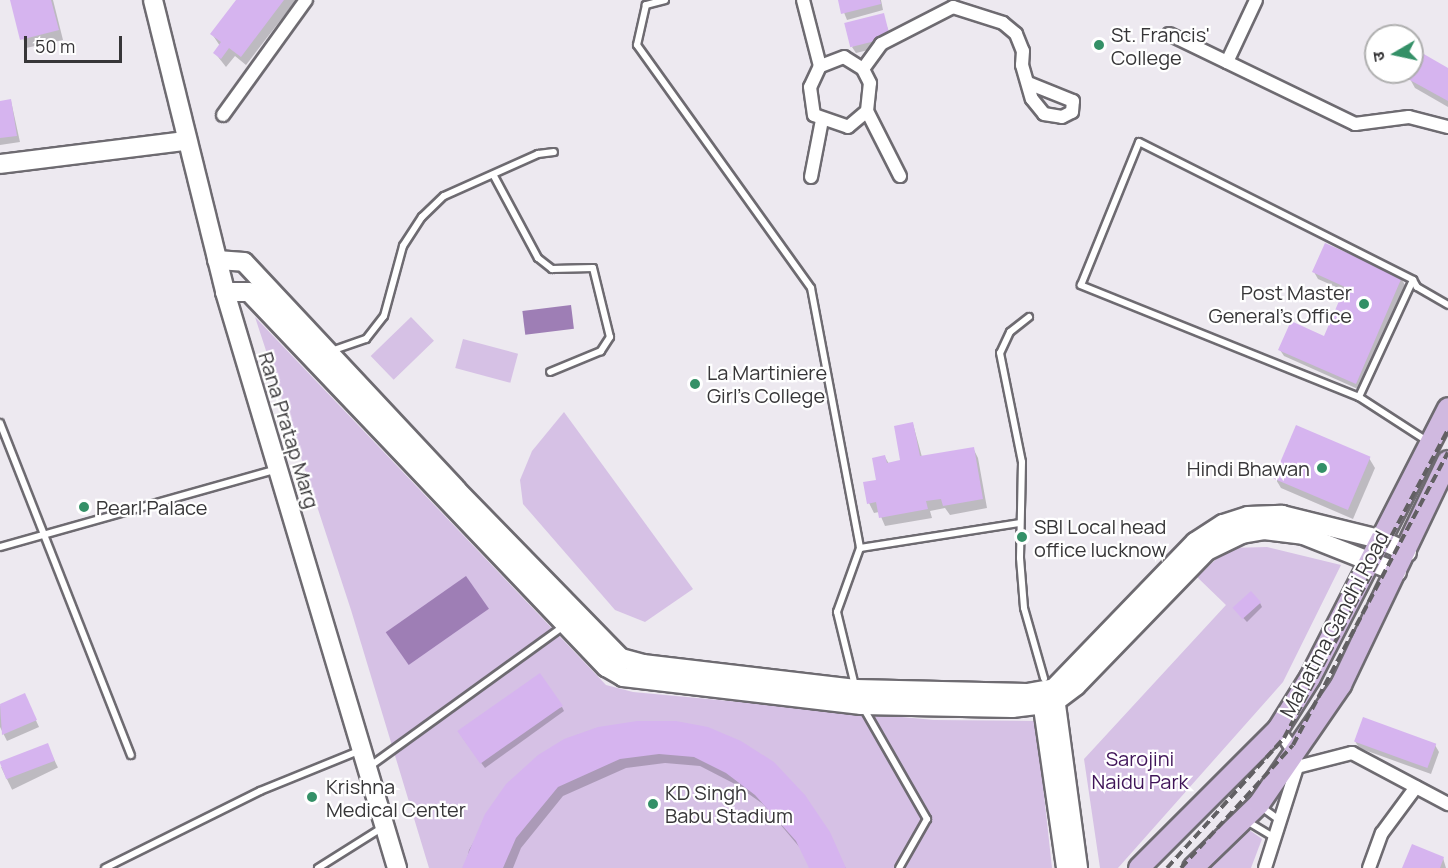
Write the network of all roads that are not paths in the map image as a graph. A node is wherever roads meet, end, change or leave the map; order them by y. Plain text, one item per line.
1 (153, 0) edge
2 (306, 0) edge
3 (665, 0) edge
4 (803, 0) edge
5 (1256, 0) edge
6 (1169, 34) dead end
7 (1227, 62) junction
8 (820, 66) junction
9 (863, 69) junction
10 (1028, 83) dead end
11 (867, 111) junction
12 (223, 115) dead end
13 (822, 120) junction
14 (1448, 127) edge
15 (185, 141) junction
16 (554, 152) dead end
17 (0, 164) edge
18 (494, 176) junction
19 (900, 176) dead end
20 (811, 177) dead end
21 (217, 260) junction
22 (1413, 280) junction
23 (225, 292) junction
24 (1448, 305) edge
25 (1029, 317) dead end
26 (327, 352) junction
27 (550, 372) dead end
28 (1359, 397) junction
29 (1448, 408) edge
30 (0, 423) edge
31 (1430, 443) junction
32 (1448, 461) edge
33 (277, 469) junction
34 (1019, 523) junction
35 (41, 535) junction
36 (1379, 539) junction
37 (0, 547) edge
38 (860, 548) junction
39 (1407, 552) junction
40 (1370, 559) junction
41 (1397, 572) junction
42 (573, 620) junction
43 (1047, 692) junction
44 (859, 697) junction
45 (1278, 729) junction
46 (361, 750) junction
47 (131, 754) dead end
48 (1296, 760) junction
49 (369, 767) junction
50 (1416, 787) junction
51 (1258, 804) junction
52 (1448, 804) edge
53 (1244, 819) junction
54 (1282, 821) junction
55 (384, 827) junction
56 (1276, 839) junction
57 (105, 868) edge
58 (318, 868) edge
59 (397, 868) edge
60 (899, 868) edge
61 (1066, 868) edge
62 (1078, 868) edge
63 (1139, 868) edge
64 (1194, 868) edge
65 (1266, 868) edge
66 (1369, 868) edge

1 - 15 street, Rana Pratap Marg
2 - 12 street
3 - 38 lane
4 - 8 street
5 - 7 street
6 - 7 street
7 - 14 street
8 - 9 street
8 - 13 street
9 - 10 street
9 - 11 street
11 - 13 street
11 - 19 street
13 - 20 street
15 - 17 street
15 - 21 street, Rana Pratap Marg
16 - 18 lane
18 - 26 lane
18 - 27 lane
21 - 23 street, Rana Pratap Marg
21 - 26 street
22 - 24 lane
22 - 28 lane
22 - 28 lane
23 - 33 street, Rana Pratap Marg
23 - 42 street
25 - 34 lane
26 - 42 street
28 - 31 lane
29 - 31 main road, Mahatma Gandhi Road
30 - 35 lane
31 - 36 main road, Mahatma Gandhi Road
32 - 39 main road, Mahatma Gandhi Road
33 - 35 lane
33 - 46 street, Rana Pratap Marg
34 - 38 lane
34 - 43 lane
35 - 37 lane
35 - 47 lane
36 - 39 street
36 - 40 main road, Mahatma Gandhi Road
36 - 43 street
38 - 44 lane
39 - 41 main road, Mahatma Gandhi Road
40 - 41 street
40 - 43 street
40 - 45 main road, Mahatma Gandhi Road
41 - 48 main road, Mahatma Gandhi Road
42 - 44 street
42 - 49 lane
43 - 44 street
43 - 61 street
43 - 62 street
44 - 60 lane
45 - 48 street
45 - 63 main road, Mahatma Gandhi Road
46 - 49 street, Rana Pratap Marg
46 - 57 lane
48 - 50 street
48 - 51 main road, Mahatma Gandhi Road
48 - 54 street
49 - 55 street, Rana Pratap Marg
50 - 52 street
50 - 66 street
51 - 53 main road, Mahatma Gandhi Road
51 - 54 lane
53 - 56 lane
53 - 64 main road, Mahatma Gandhi Road
54 - 56 street
55 - 58 lane
55 - 59 street, Rana Pratap Marg
56 - 65 street

